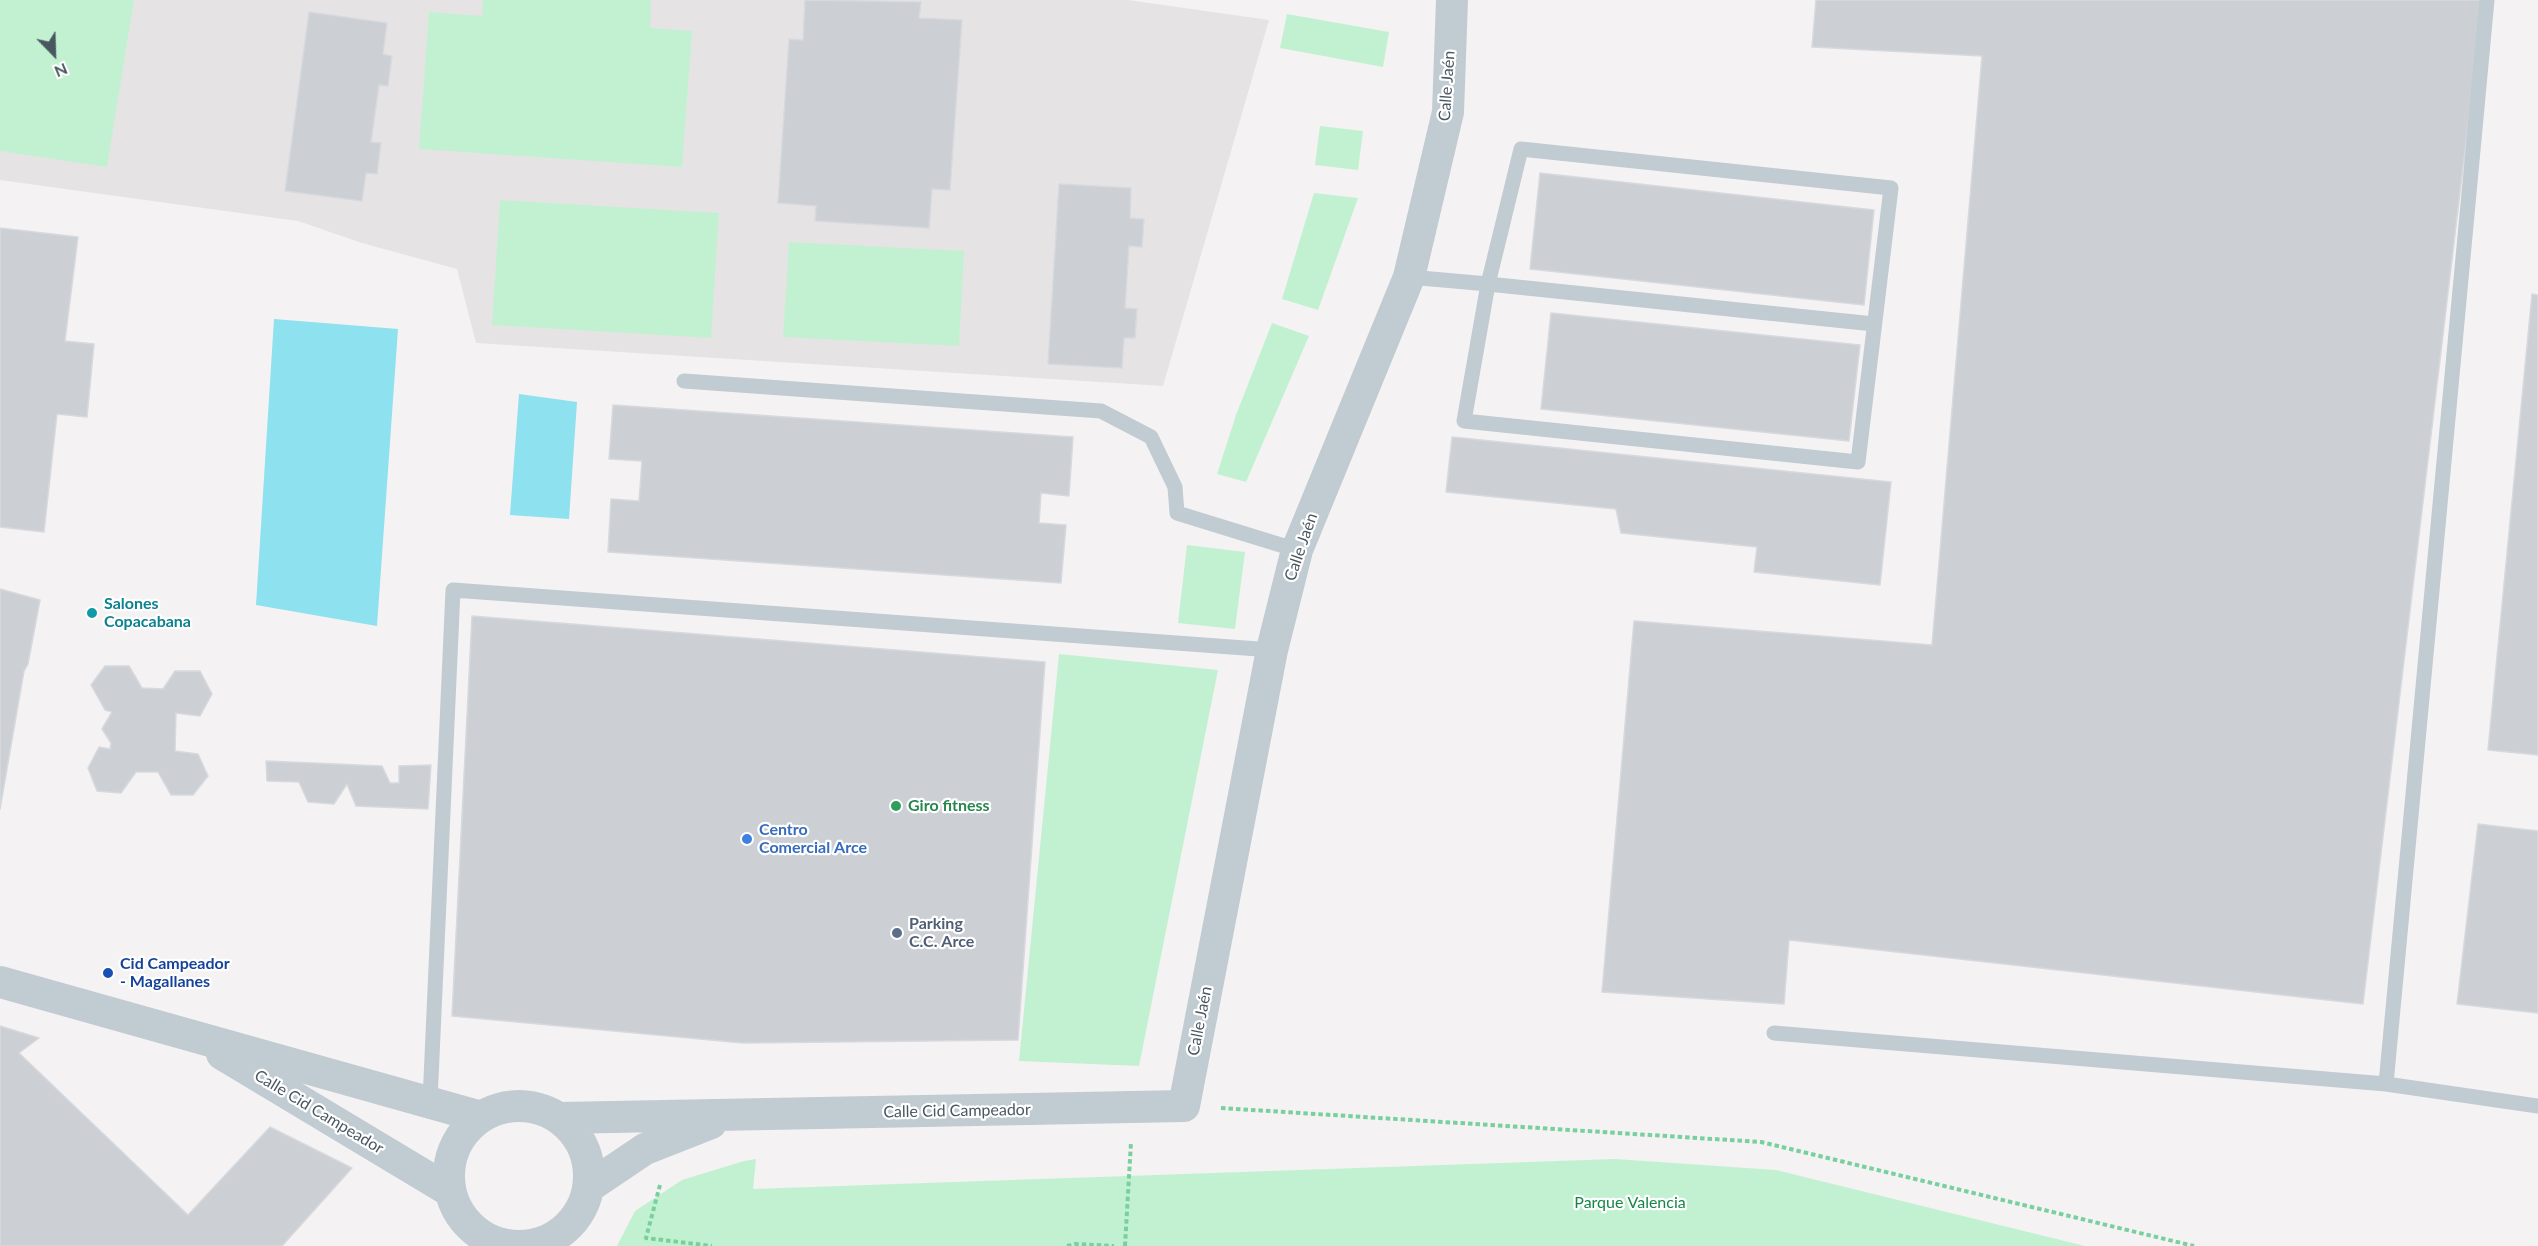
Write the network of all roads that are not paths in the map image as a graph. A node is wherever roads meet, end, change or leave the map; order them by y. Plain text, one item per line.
1 (1452, 0) edge
2 (2487, 0) edge
3 (1409, 278) junction
4 (1488, 284) junction
5 (1874, 324) junction
6 (684, 381) dead end
7 (1297, 550) junction
8 (1272, 650) junction
9 (0, 982) edge
10 (1774, 1033) dead end
11 (188, 1034) junction
12 (2386, 1084) junction
13 (430, 1101) junction
14 (1184, 1106) joint
15 (2538, 1106) edge
16 (481, 1116) junction
17 (730, 1116) junction
18 (560, 1118) junction
19 (590, 1186) junction
20 (450, 1191) junction
21 (571, 1237) edge
22 (502, 1245) edge

1 - 3 street, Calle Jaén
2 - 12 lane
3 - 4 lane
3 - 7 street, Calle Jaén
4 - 5 lane
4 - 5 lane
4 - 5 lane
6 - 7 lane
7 - 8 street, Calle Jaén
8 - 13 lane
8 - 14 street, Calle Jaén
9 - 11 street, Calle Cid Campeador
10 - 12 lane
11 - 13 street, Calle Cid Campeador
11 - 20 street, Calle Cid Campeador
12 - 15 lane
13 - 16 street, Calle Cid Campeador
14 - 17 street, Calle Cid Campeador
16 - 18 street
16 - 20 street
17 - 18 street, Calle Cid Campeador
17 - 19 street
18 - 19 street
19 - 21 street
20 - 22 street
21 - 22 street

